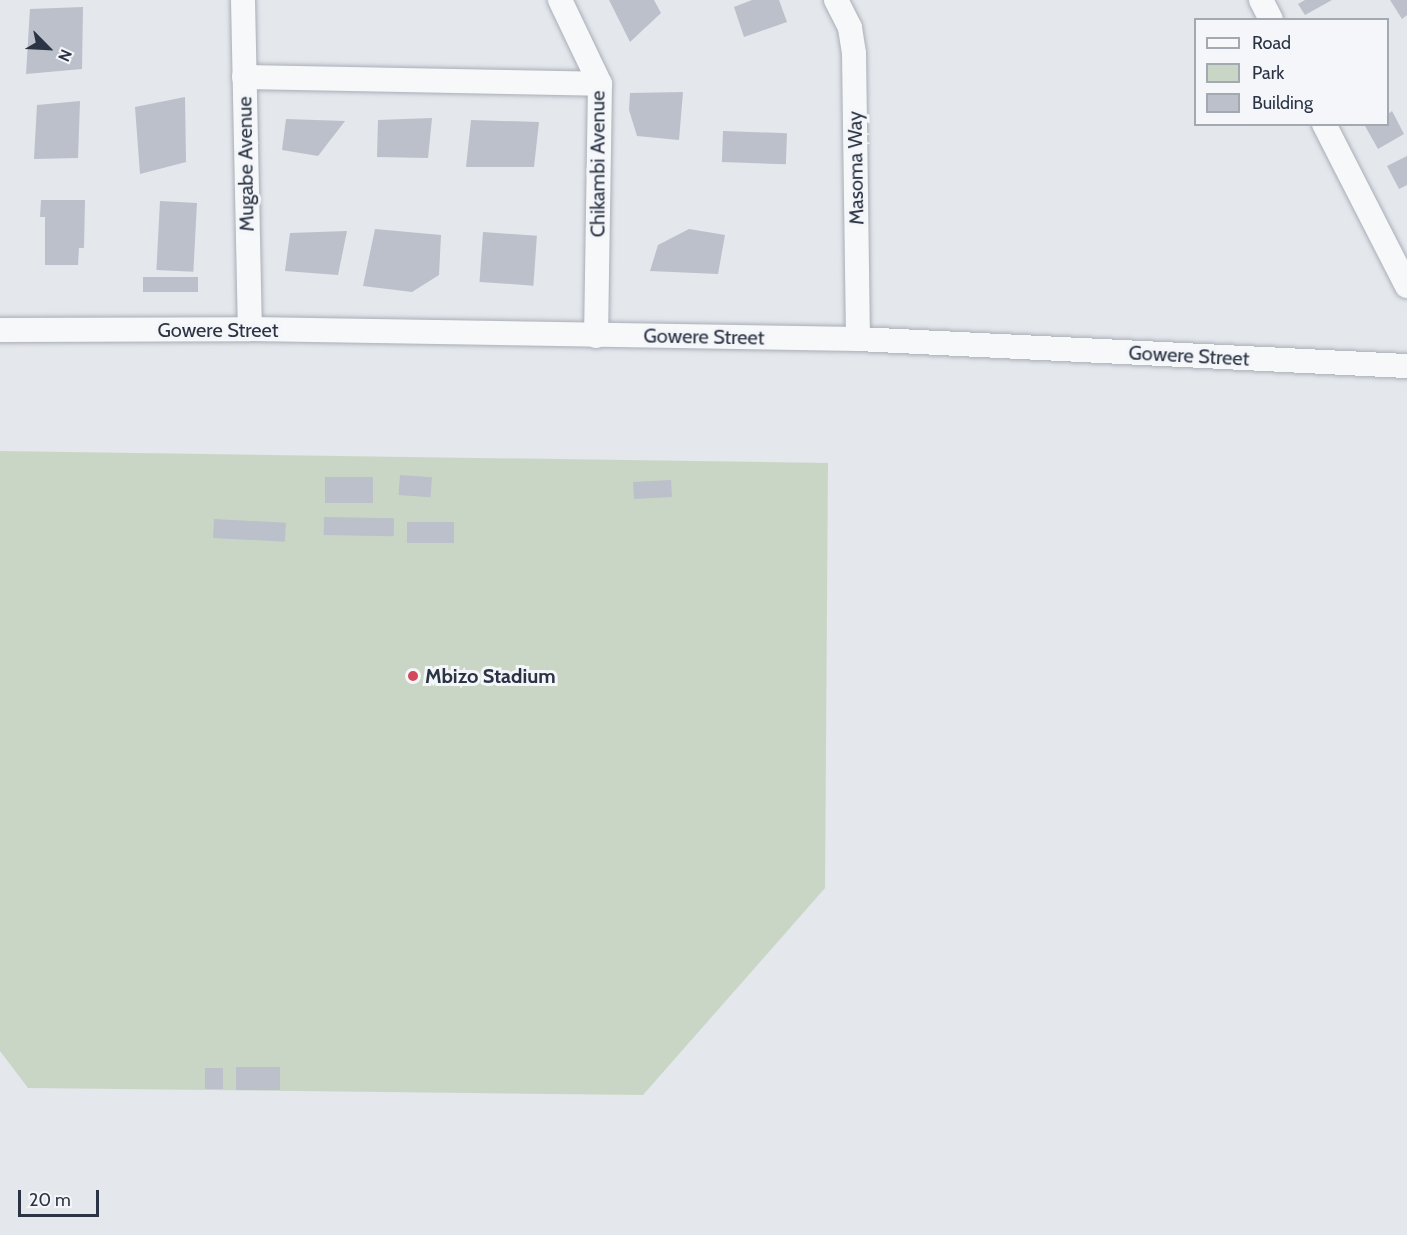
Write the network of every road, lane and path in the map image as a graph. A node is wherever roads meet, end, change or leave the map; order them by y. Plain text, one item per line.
1 (243, 0) edge
2 (560, 0) edge
3 (836, 0) edge
4 (1261, 0) edge
5 (1270, 18) edge
6 (244, 77) junction
7 (600, 84) junction
8 (1325, 126) edge
9 (1407, 286) edge
10 (250, 329) junction
11 (0, 330) edge
12 (596, 336) junction
13 (858, 339) junction
14 (1407, 366) edge

1 - 6 street, Mugabe Avenue
2 - 7 street, Chikambi Avenue
3 - 13 street, Masoma Way
4 - 5 street
6 - 7 street
6 - 10 street, Mugabe Avenue
7 - 12 street, Chikambi Avenue
8 - 9 street
10 - 11 street, Gowere Street
10 - 12 street, Gowere Street
12 - 13 street, Gowere Street
13 - 14 street, Gowere Street

